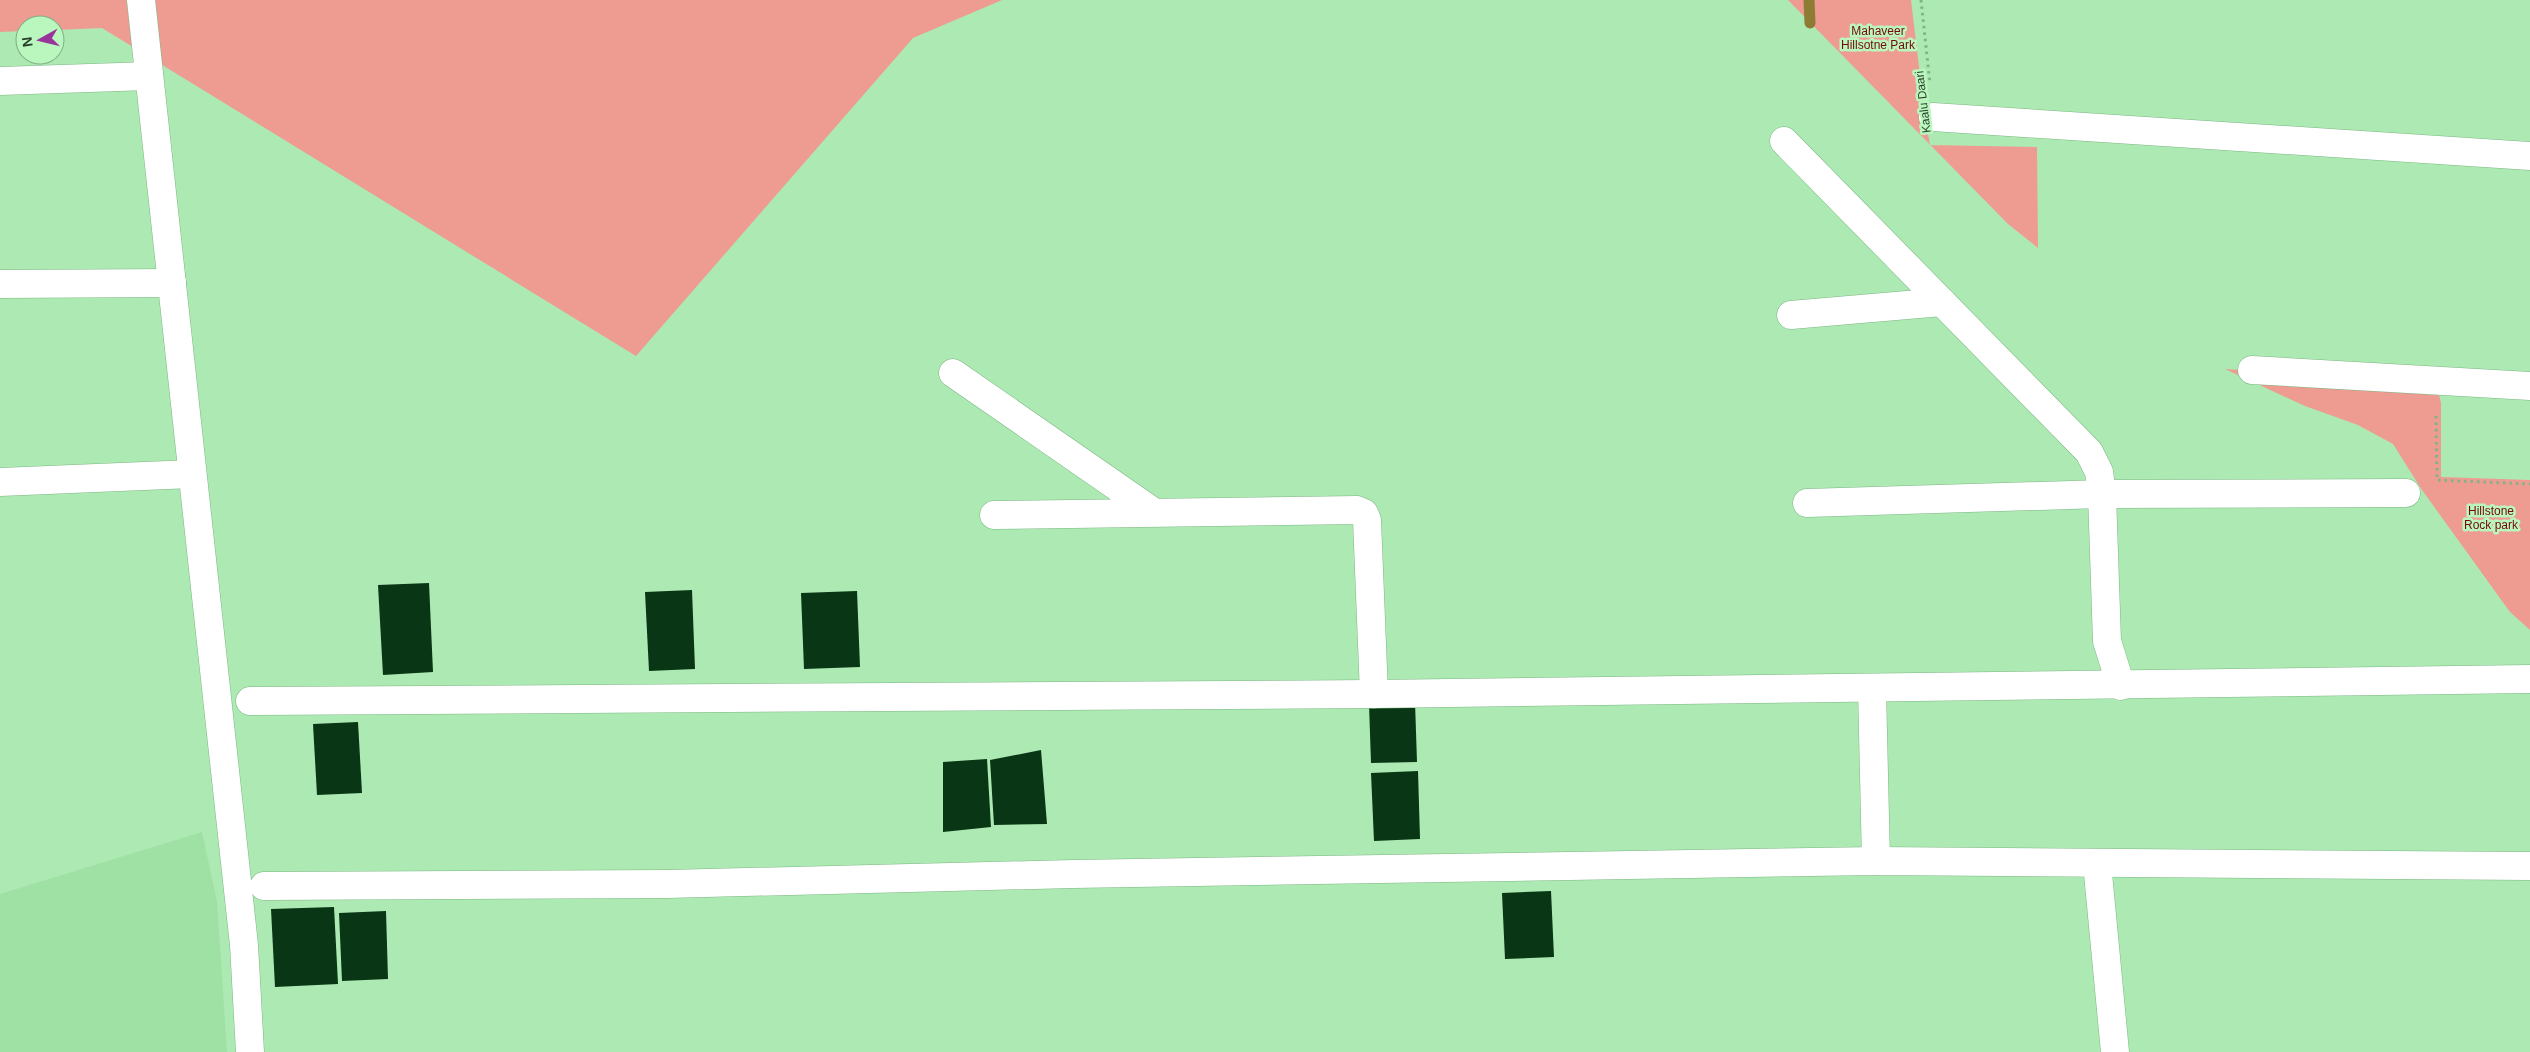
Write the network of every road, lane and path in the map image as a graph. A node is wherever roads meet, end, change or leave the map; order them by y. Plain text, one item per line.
1 (141, 0) edge
2 (1921, 0) edge
3 (149, 76) junction
4 (0, 81) edge
5 (1933, 117) joint
6 (1784, 141) dead end
7 (2530, 156) edge
8 (172, 283) junction
9 (0, 284) edge
10 (1942, 302) junction
11 (1791, 315) dead end
12 (2252, 370) dead end
13 (953, 373) dead end
14 (2436, 382) junction
15 (2530, 386) edge
16 (192, 474) junction
17 (0, 482) edge
18 (2530, 484) edge
19 (2406, 493) dead end
20 (2102, 494) junction
21 (1807, 503) dead end
22 (1152, 512) junction
23 (994, 515) dead end
24 (2530, 679) edge
25 (2122, 686) junction
26 (1872, 689) junction
27 (1374, 694) junction
28 (250, 701) dead end
29 (1876, 861) junction
30 (2097, 863) junction
31 (2530, 866) edge
32 (264, 886) dead end
33 (250, 1052) edge
34 (2115, 1052) edge

1 - 3 street
2 - 5 path, Kaalu Daari
3 - 4 street
3 - 8 street
5 - 7 street
6 - 10 street
8 - 9 street
8 - 16 street
10 - 11 street
10 - 20 street
12 - 14 street
13 - 22 street
14 - 15 street
14 - 18 path
16 - 17 street
16 - 33 street
19 - 20 street
20 - 21 street
20 - 25 street
22 - 23 street
22 - 27 street
24 - 25 street
25 - 26 street
26 - 27 street
26 - 29 street
27 - 28 street
29 - 30 street
29 - 32 street
30 - 31 street
30 - 34 street

